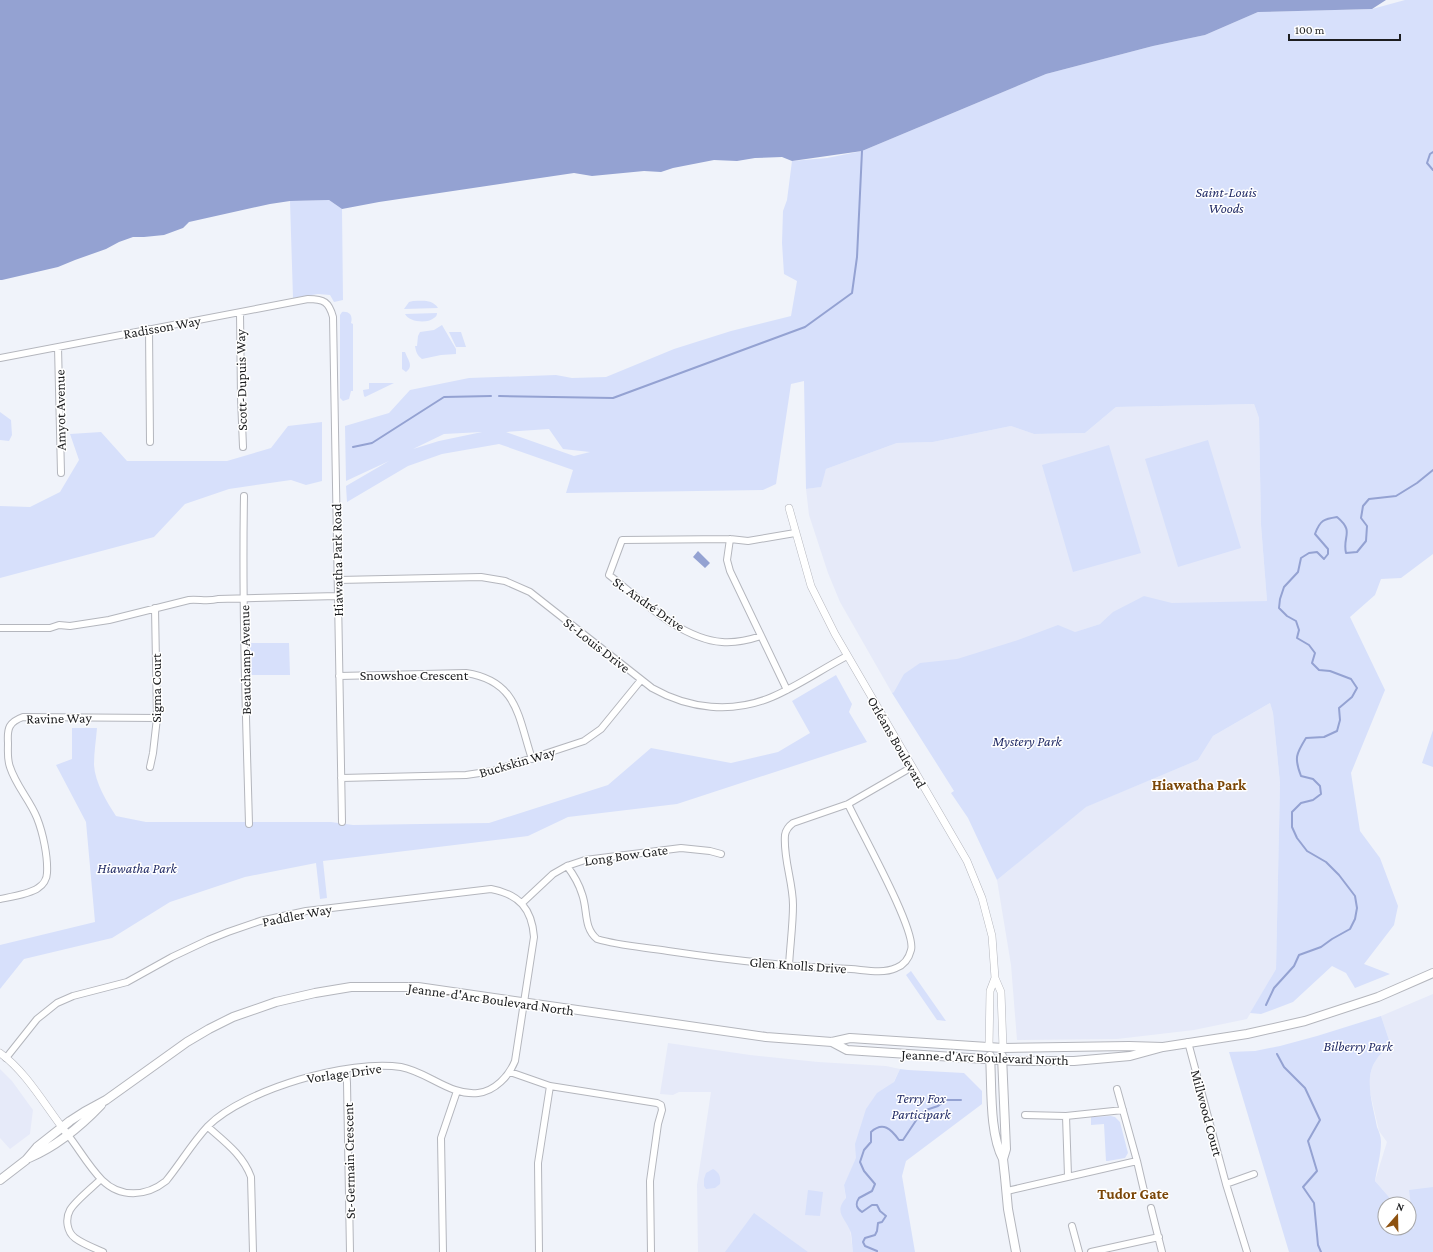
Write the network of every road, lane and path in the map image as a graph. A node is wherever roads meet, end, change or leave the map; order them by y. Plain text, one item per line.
1 (323, 302) joint
2 (240, 313) junction
3 (149, 329) junction
4 (58, 347) junction
5 (0, 358) edge
6 (150, 442) dead end
7 (243, 447) dead end
8 (62, 473) dead end
9 (244, 496) dead end
10 (789, 508) dead end
11 (795, 533) junction
12 (730, 539) junction
13 (338, 580) junction
14 (338, 596) junction
15 (245, 598) junction
16 (155, 608) junction
17 (0, 628) edge
18 (761, 636) junction
19 (847, 656) junction
20 (339, 676) junction
21 (640, 680) junction
22 (787, 690) junction
23 (158, 718) junction
24 (532, 759) junction
25 (150, 767) dead end
26 (912, 767) junction
27 (341, 778) junction
28 (848, 804) junction
29 (342, 822) dead end
30 (249, 824) dead end
31 (721, 854) dead end
32 (567, 866) junction
33 (0, 899) edge
34 (522, 903) junction
35 (788, 966) junction
36 (1433, 973) edge
37 (995, 978) junction
38 (524, 1003) junction
39 (832, 1042) junction
40 (1188, 1042) junction
41 (989, 1047) junction
42 (1163, 1047) junction
43 (1003, 1048) junction
44 (0, 1053) edge
45 (6, 1058) junction
46 (990, 1060) junction
47 (1002, 1060) junction
48 (346, 1070) junction
49 (510, 1072) junction
50 (550, 1086) junction
51 (1117, 1089) dead end
52 (457, 1091) junction
53 (106, 1100) junction
54 (1123, 1110) junction
55 (1025, 1115) dead end
56 (1066, 1116) junction
57 (208, 1126) junction
58 (62, 1127) junction
59 (68, 1135) junction
60 (1003, 1159) junction
61 (26, 1160) junction
62 (1137, 1161) junction
63 (1254, 1174) dead end
64 (1068, 1176) junction
65 (101, 1179) junction
66 (0, 1180) edge
67 (1226, 1184) junction
68 (1006, 1191) junction
69 (1144, 1191) dead end
70 (1151, 1208) dead end
71 (1072, 1226) dead end
72 (1159, 1237) junction
73 (103, 1252) edge
74 (253, 1252) edge
75 (350, 1252) edge
76 (443, 1252) edge
77 (540, 1252) edge
78 (651, 1252) edge
79 (1016, 1252) edge
80 (1079, 1252) edge
81 (1091, 1252) edge
82 (1162, 1252) edge
83 (1247, 1252) edge

1 - 2 street, Radisson Way
1 - 13 street, Hiawatha Park Road
2 - 3 street, Radisson Way
2 - 7 street, Scott-Dupuis Way
3 - 4 street, Radisson Way
3 - 6 street
4 - 5 street, Radisson Way
4 - 8 street, Amyot Avenue
9 - 15 street, Beauchamp Avenue
10 - 11 street, Orléans Boulevard
11 - 12 street, St. André Drive
11 - 19 street, Orléans Boulevard
12 - 18 street
12 - 18 street, St. André Drive
13 - 14 street, Hiawatha Park Road
13 - 21 street, St-Louis Drive
14 - 15 street
14 - 20 street, Hiawatha Park Road
15 - 16 street
15 - 30 street, Beauchamp Avenue
16 - 17 street
16 - 23 street, Sigma Court
18 - 22 street
19 - 22 street, St-Louis Drive
19 - 26 street, Orléans Boulevard
20 - 24 street, Snowshoe Crescent
20 - 27 street, Hiawatha Park Road
21 - 22 street, St-Louis Drive
21 - 24 street, Buckskin Way
23 - 25 street, Sigma Court
23 - 33 street, Ravine Way
24 - 27 street, Buckskin Way
26 - 28 street
26 - 37 street, Orléans Boulevard
27 - 29 street, Hiawatha Park Road
28 - 35 street
28 - 35 street, Glen Knolls Drive
31 - 32 street, Long Bow Gate
32 - 34 street, Long Bow Gate
32 - 35 street, Glen Knolls Drive
34 - 38 street
34 - 45 street, Paddler Way
36 - 40 main road, Jeanne-d'Arc Boulevard North
37 - 41 street, Orléans Boulevard
37 - 43 street, Orléans Boulevard
38 - 39 main road, Jeanne-d'Arc Boulevard North
38 - 49 street, Vorlage Drive
38 - 53 main road, Jeanne-d'Arc Boulevard North
39 - 41 main road, Jeanne-d'Arc Boulevard North
39 - 46 main road, Jeanne-d'Arc Boulevard North
40 - 42 main road, Jeanne-d'Arc Boulevard North
40 - 67 street, Millwood Court
41 - 43 main road, Jeanne-d'Arc Boulevard North
41 - 46 main road, Orléans Boulevard
42 - 43 main road, Jeanne-d'Arc Boulevard North
42 - 47 main road, Jeanne-d'Arc Boulevard North
43 - 47 main road, Orléans Boulevard
44 - 45 street
45 - 58 street
46 - 47 main road, Jeanne-d'Arc Boulevard North
46 - 60 main road, Orléans Boulevard
47 - 60 main road, Orléans Boulevard
48 - 52 street, Vorlage Drive
48 - 57 street, Vorlage Drive
48 - 75 street, St-Germain Crescent
49 - 50 street
49 - 52 street, Vorlage Drive
50 - 77 street
50 - 78 street
51 - 54 street
52 - 76 street
53 - 58 main road, Jeanne-d'Arc Boulevard North
53 - 59 main road, Jeanne-d'Arc Boulevard North
54 - 56 street
54 - 62 street
55 - 56 street
56 - 64 street
57 - 65 street, Vorlage Drive
57 - 74 street
58 - 59 street
58 - 61 main road, Jeanne-d'Arc Boulevard North
59 - 61 main road, Jeanne-d'Arc Boulevard North
59 - 65 street, Vorlage Drive
60 - 68 main road, Orléans Boulevard
61 - 66 main road, Jeanne-d'Arc Boulevard North
62 - 64 street
62 - 69 street
63 - 67 street
64 - 68 street
65 - 73 street
67 - 83 street, Millwood Court
68 - 79 main road, Orléans Boulevard
70 - 72 street
71 - 80 street
72 - 81 street
72 - 82 street

